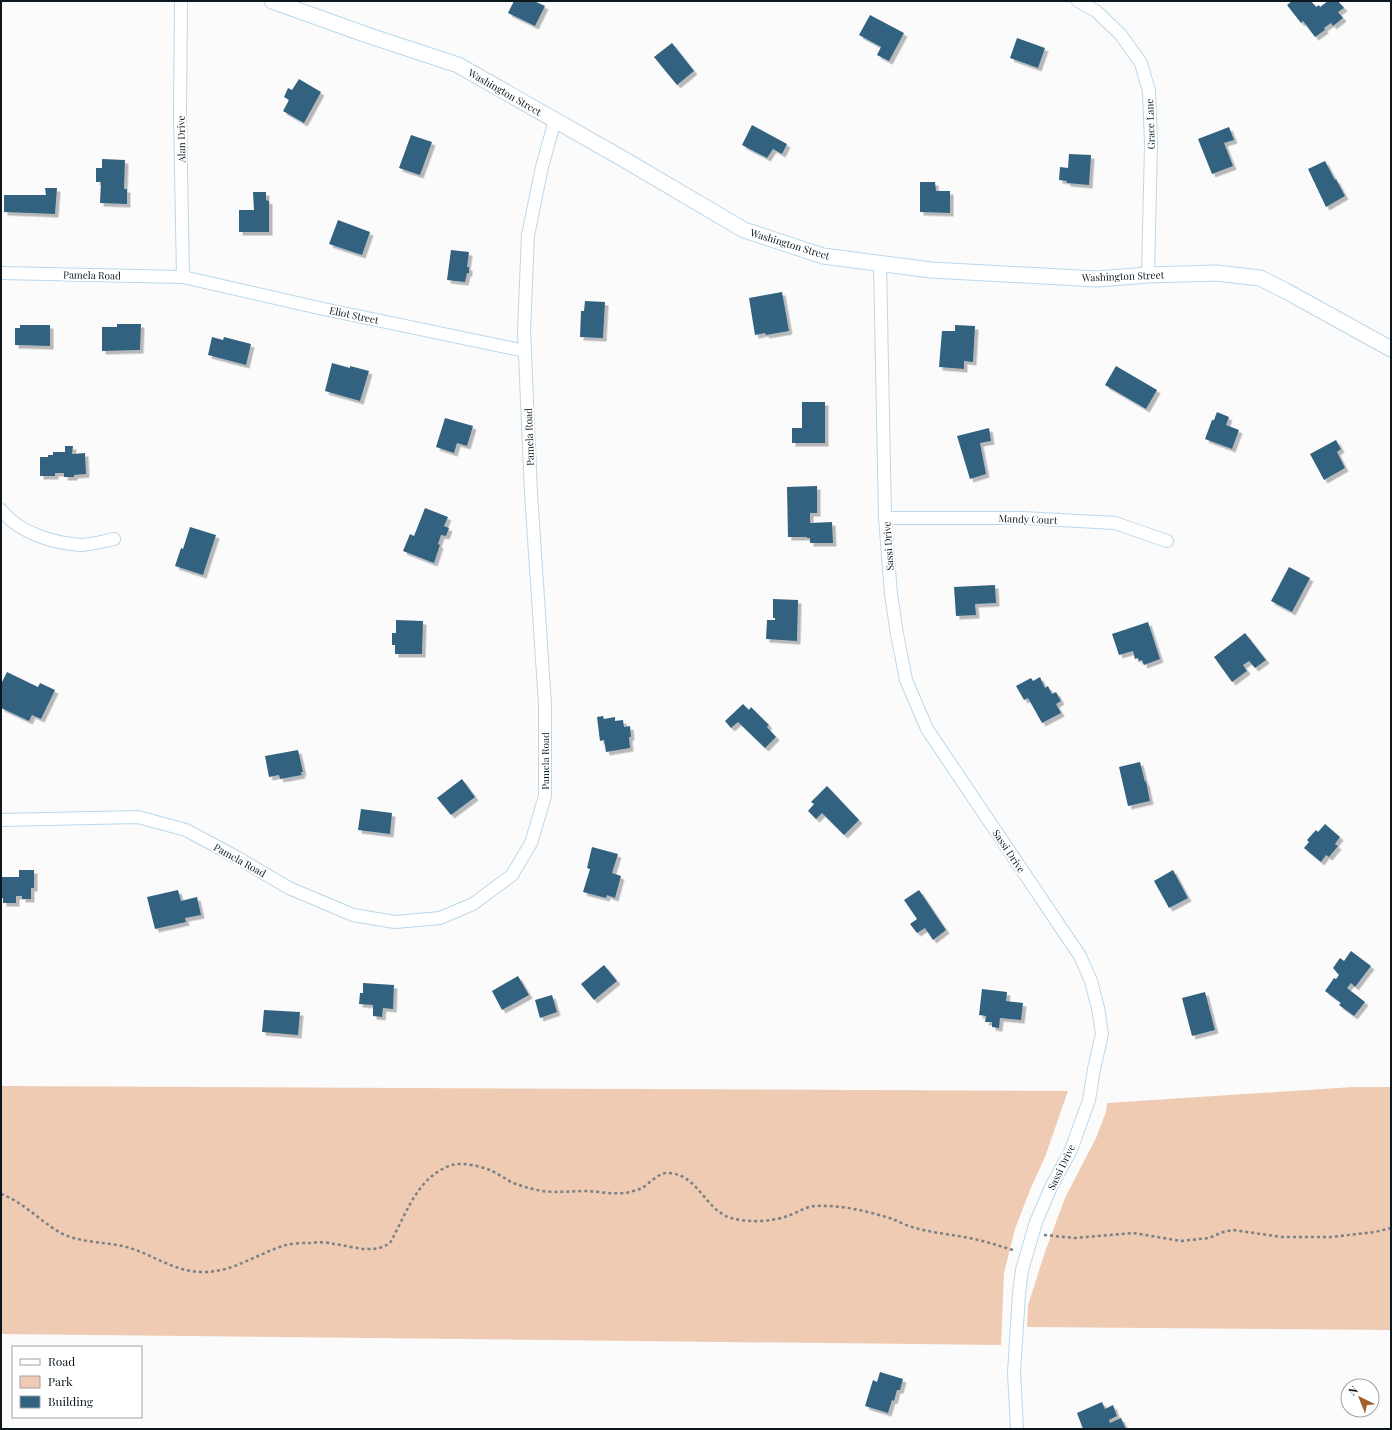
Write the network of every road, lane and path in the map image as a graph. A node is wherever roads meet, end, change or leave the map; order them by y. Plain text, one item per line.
1 (181, 1) edge
2 (272, 1) edge
3 (1078, 1) edge
4 (554, 120) junction
5 (880, 263) junction
6 (1, 273) edge
7 (1148, 275) junction
8 (183, 277) junction
9 (1391, 349) edge
10 (525, 351) junction
11 (1, 510) edge
12 (886, 518) junction
13 (114, 539) dead end
14 (1166, 540) dead end
15 (1, 820) edge
16 (1, 1194) edge
17 (1391, 1228) edge
18 (1032, 1234) junction
19 (1026, 1254) junction
20 (1017, 1429) edge

1 - 8 street, Alan Drive
2 - 4 street, Washington Street
3 - 7 street, Grace Lane
4 - 5 street, Washington Street
4 - 10 street, Pamela Road
5 - 7 street, Washington Street
5 - 12 street, Sassi Drive
6 - 8 street, Pamela Road
7 - 9 street, Washington Street
8 - 10 street, Eliot Street
10 - 15 street, Pamela Road
11 - 13 street
12 - 14 street, Mandy Court
12 - 18 street, Sassi Drive
16 - 19 path
17 - 18 path
18 - 19 street, Sassi Drive
19 - 20 street, Sassi Drive

